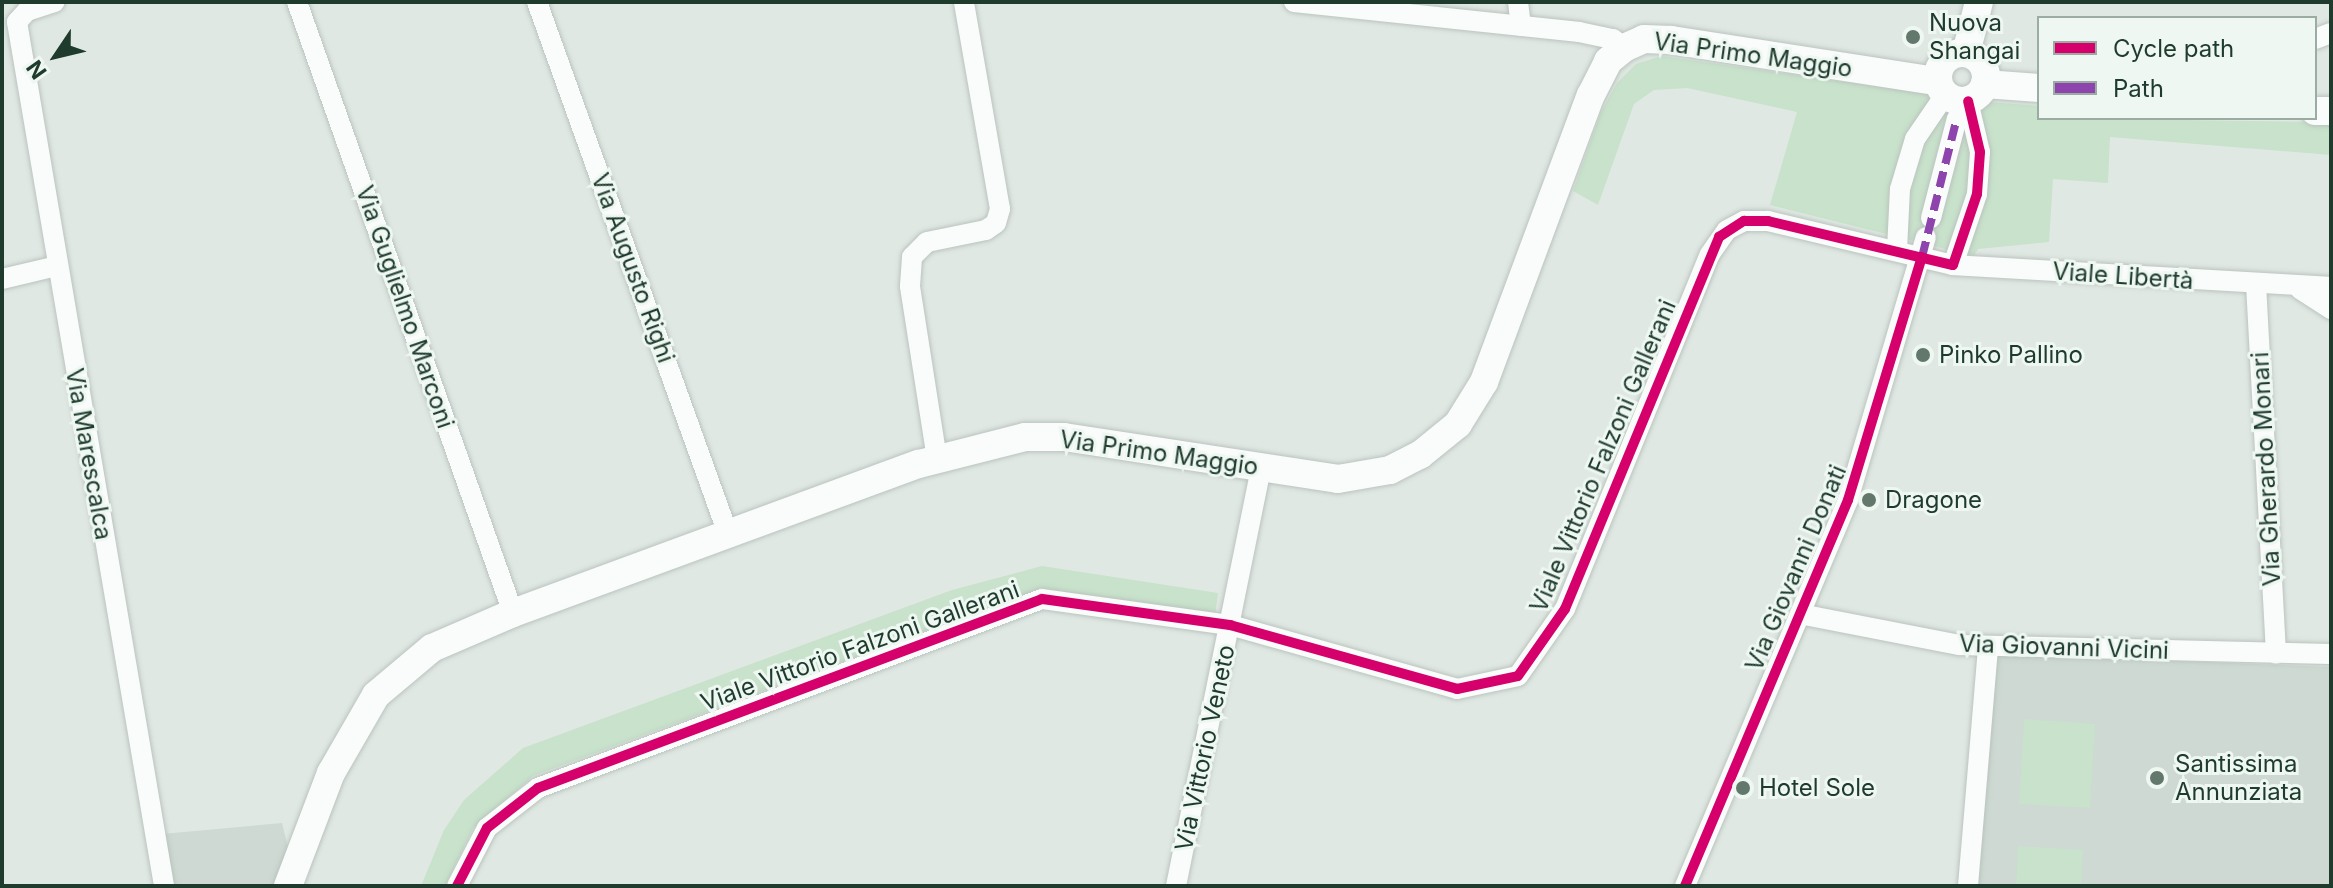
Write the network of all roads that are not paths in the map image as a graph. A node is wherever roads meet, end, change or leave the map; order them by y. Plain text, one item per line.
1 (55, 2) edge
2 (297, 2) edge
3 (537, 2) edge
4 (964, 2) edge
5 (1294, 2) edge
6 (1518, 2) edge
7 (1979, 2) edge
8 (13, 16) edge
9 (1521, 26) junction
10 (1624, 48) junction
11 (1966, 53) junction
12 (2037, 88) edge
13 (1959, 96) junction
14 (1926, 237) junction
15 (1897, 250) junction
16 (1953, 265) junction
17 (57, 266) junction
18 (2, 279) edge
19 (2256, 284) junction
20 (2292, 286) junction
21 (2331, 287) edge
22 (2331, 309) edge
23 (937, 459) junction
24 (1261, 468) junction
25 (728, 534) junction
26 (513, 613) junction
27 (1800, 614) junction
28 (1230, 625) junction
29 (1988, 647) junction
30 (2276, 653) junction
31 (2331, 654) edge
32 (164, 886) edge
33 (288, 886) edge
34 (457, 886) edge
35 (1176, 886) edge
36 (1685, 886) edge
37 (1968, 886) edge

1 - 8 street
2 - 26 street, Via Guglielmo Marconi
3 - 25 street, Via Augusto Righi
4 - 23 street
5 - 9 street
6 - 9 street
7 - 11 main road
8 - 17 street, Via Marescalca
9 - 10 street
10 - 13 main road, Via Primo Maggio
10 - 24 main road, Via Primo Maggio
11 - 13 main road
11 - 13 main road
12 - 13 main road, Via Primo Maggio
13 - 14 street, Via Giovanni Donati
13 - 15 street
13 - 16 street
14 - 15 street
14 - 16 street
14 - 27 street, Via Giovanni Donati
15 - 28 street, Viale Vittorio Falzoni Gallerani
16 - 19 street, Viale Libertà
17 - 18 street
17 - 32 street, Via Marescalca
19 - 20 street, Viale Libertà
19 - 30 street, Via Gherardo Monari
20 - 21 street, Viale Libertà
20 - 22 street, Viale Libertà
23 - 24 main road, Via Primo Maggio
23 - 25 main road, Via Primo Maggio
24 - 28 street, Via Vittorio Veneto
25 - 26 main road, Via Primo Maggio
26 - 33 main road, Via Primo Maggio
27 - 29 street, Via Giovanni Vicini
27 - 36 street, Via Giovanni Donati
28 - 34 street, Viale Vittorio Falzoni Gallerani
28 - 35 street, Via Vittorio Veneto
29 - 30 street, Via Giovanni Vicini
29 - 37 street
30 - 31 street, Via Giovanni Vicini

